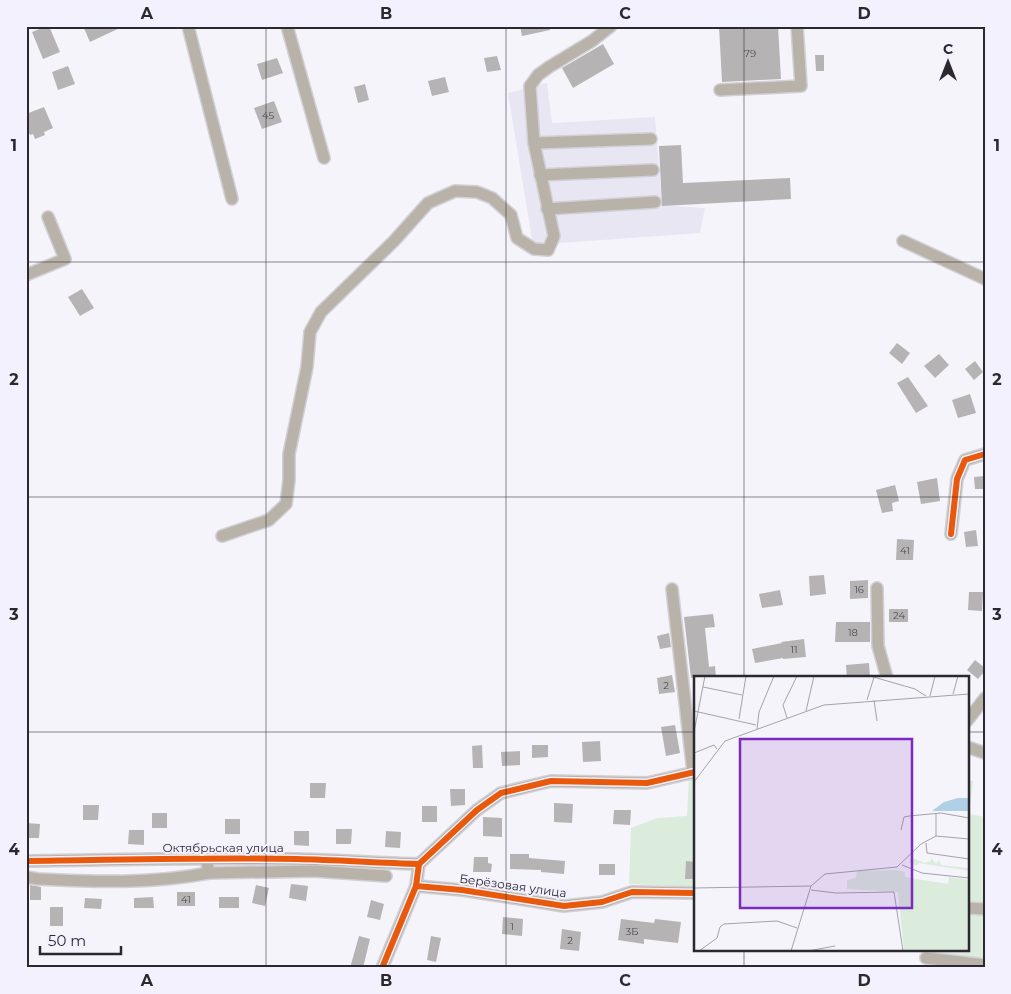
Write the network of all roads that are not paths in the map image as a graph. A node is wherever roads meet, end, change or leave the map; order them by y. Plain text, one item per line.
1 (188, 26) edge
2 (288, 26) edge
3 (610, 26) edge
4 (797, 26) edge
5 (720, 90) dead end
6 (652, 139) dead end
7 (534, 143) junction
8 (324, 158) dead end
9 (653, 170) dead end
10 (540, 175) junction
11 (232, 199) dead end
12 (655, 202) dead end
13 (547, 209) junction
14 (48, 217) dead end
15 (904, 241) dead end
16 (26, 275) edge
17 (985, 279) edge
18 (985, 454) edge
19 (951, 534) dead end
20 (222, 536) dead end
21 (877, 588) dead end
22 (672, 589) dead end
23 (886, 676) edge
24 (985, 698) edge
25 (968, 720) edge
26 (968, 747) edge
27 (985, 753) edge
28 (694, 772) edge
29 (206, 858) junction
30 (26, 862) edge
31 (419, 864) junction
32 (208, 873) junction
33 (386, 876) dead end
34 (26, 877) edge
35 (416, 886) junction
36 (694, 893) edge
37 (968, 908) edge
38 (985, 909) edge
39 (926, 959) edge
40 (985, 965) edge
41 (382, 968) edge

1 - 11 street
2 - 8 street
3 - 7 street
4 - 5 street
6 - 7 street
7 - 10 street
9 - 10 street
10 - 13 street
12 - 13 street
13 - 20 street
14 - 16 street
15 - 17 street
18 - 19 street
21 - 23 street
22 - 28 street
24 - 25 street
26 - 27 street
28 - 31 street
29 - 30 street, Октябрьская улица
29 - 31 street, Октябрьская улица
29 - 32 street
31 - 35 street
32 - 33 street
32 - 34 street
35 - 36 street, Берёзовая улица
35 - 41 street
37 - 38 street
39 - 40 street

